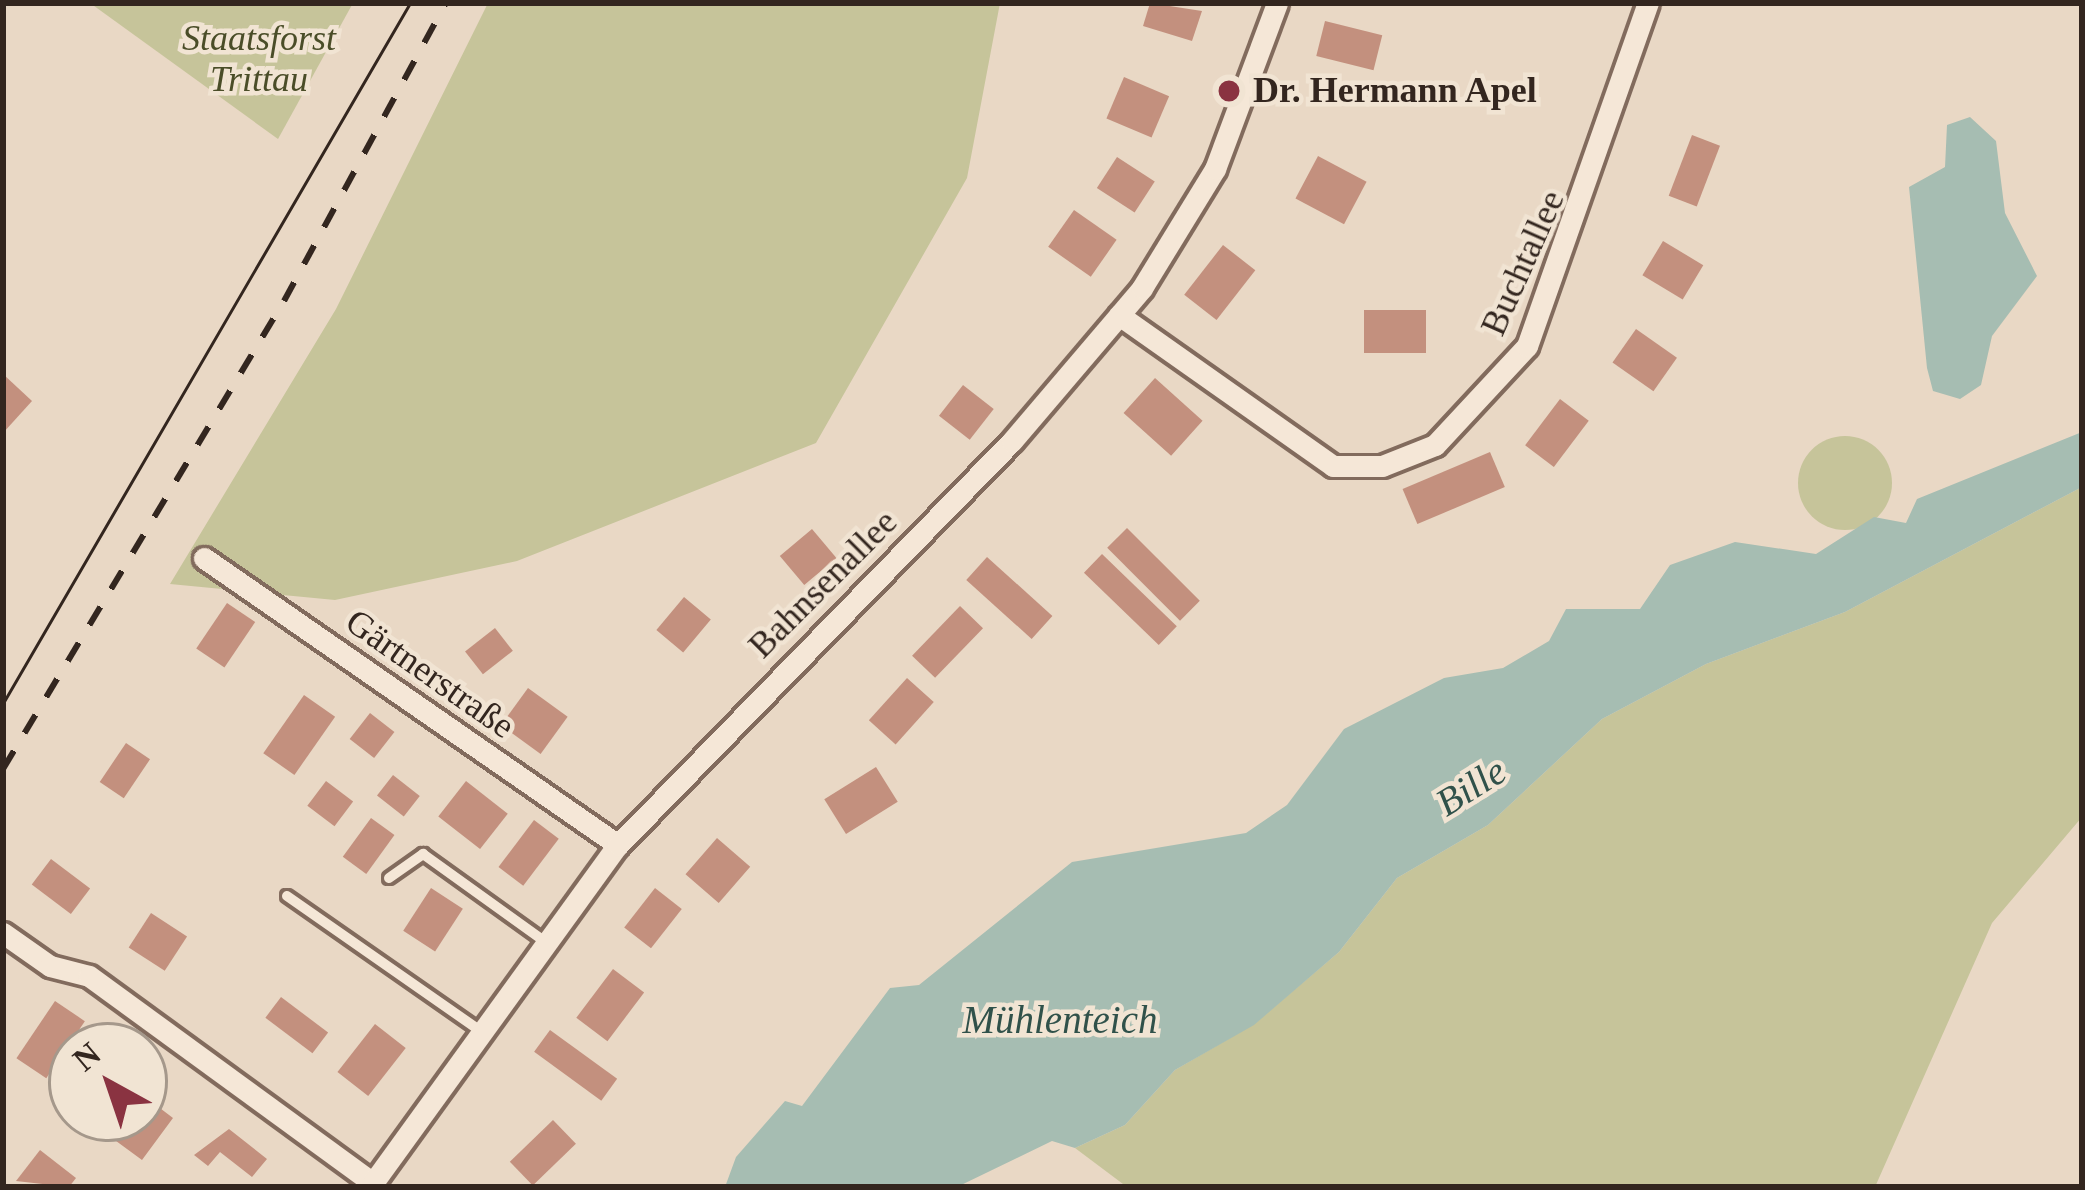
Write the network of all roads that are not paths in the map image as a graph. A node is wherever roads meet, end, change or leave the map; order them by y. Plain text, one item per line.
1 (1277, 3) edge
2 (1648, 3) edge
3 (1119, 315) junction
4 (204, 558) dead end
5 (618, 845) junction
6 (389, 878) dead end
7 (287, 896) dead end
8 (3, 933) edge
9 (547, 943) junction
10 (482, 1032) junction
11 (371, 1185) edge

1 - 3 street, Bahnsenallee
2 - 3 street, Buchtallee
3 - 5 street, Bahnsenallee
4 - 5 street, Gärtnerstraße
5 - 9 street, Bahnsenallee
6 - 9 lane
7 - 10 lane
8 - 11 street
9 - 10 street, Bahnsenallee
10 - 11 street, Bahnsenallee

